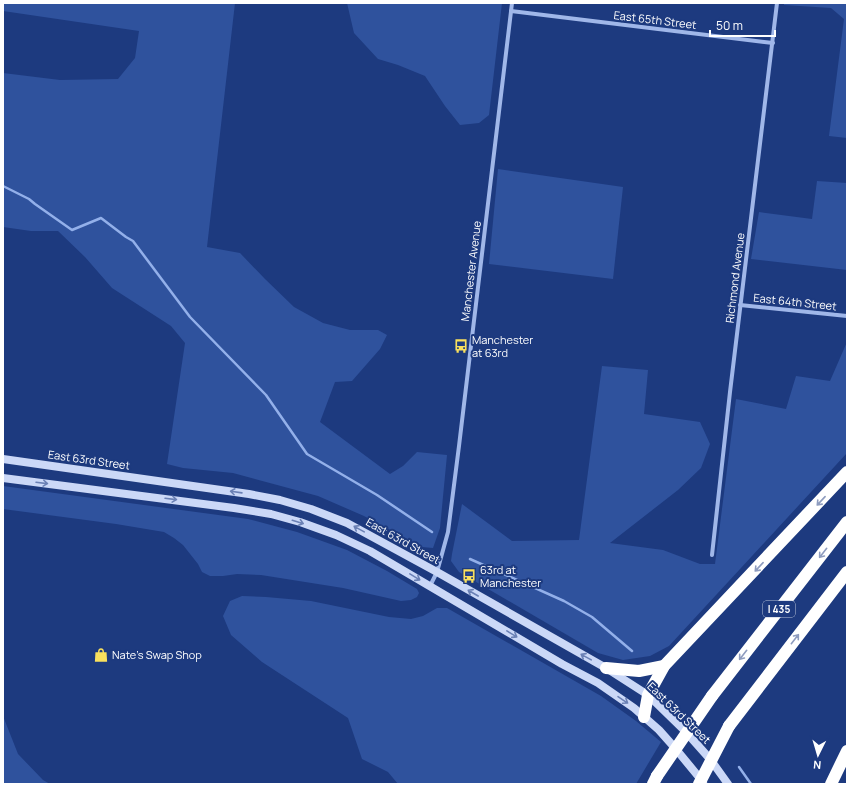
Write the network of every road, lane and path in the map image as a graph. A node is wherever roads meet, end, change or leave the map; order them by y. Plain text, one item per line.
1 (512, 3) edge
2 (778, 3) edge
3 (511, 11) junction
4 (773, 44) junction
5 (740, 305) junction
6 (847, 316) edge
7 (3, 459) edge
8 (847, 472) edge
9 (3, 478) edge
10 (847, 522) edge
11 (712, 555) dead end
12 (437, 572) junction
13 (847, 572) edge
14 (430, 586) junction
15 (664, 666) junction
16 (606, 668) junction
17 (648, 695) junction
18 (644, 717) junction
19 (847, 751) edge
20 (655, 780) edge
21 (699, 784) edge
22 (705, 784) edge
23 (728, 784) edge
24 (831, 784) edge

1 - 3 street, Manchester Avenue
2 - 4 street, Richmond Avenue
3 - 4 street, East 65th Street
3 - 12 street, Manchester Avenue
4 - 5 street, Richmond Avenue
5 - 6 street, East 64th Street
5 - 11 street, Richmond Avenue
12 -> 7 main road, East 63rd Street
8 -> 15 highway
9 -> 14 main road
10 -> 20 highway, I 435, bridge
12 - 14 street, Manchester Avenue
16 -> 12 main road, East 63rd Street
21 -> 13 highway, I 435, bridge
14 -> 18 main road
15 - 16 highway
15 - 17 highway
16 - 17 main road, East 63rd Street
17 - 18 highway
17 - 23 main road, East 63rd Street
18 - 22 main road
19 - 24 highway

